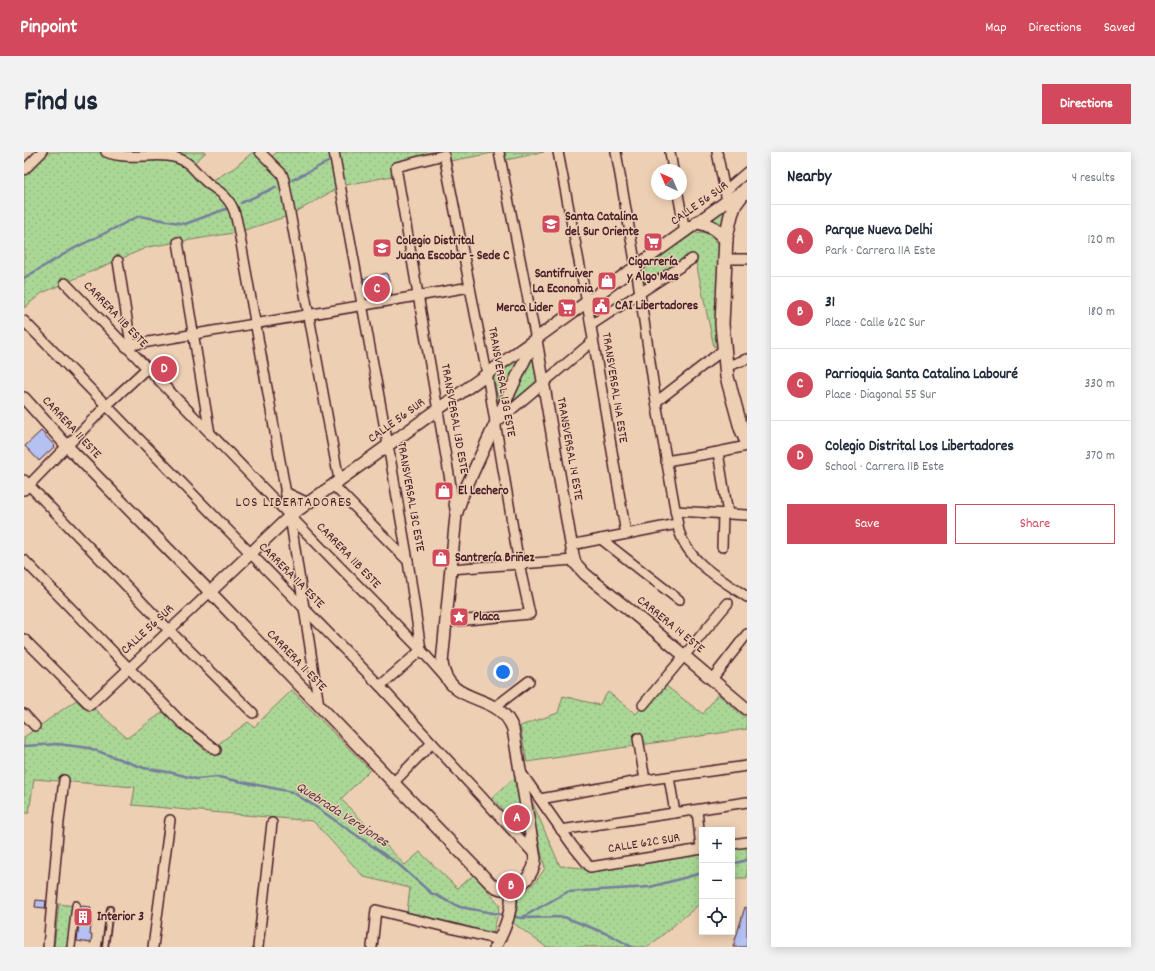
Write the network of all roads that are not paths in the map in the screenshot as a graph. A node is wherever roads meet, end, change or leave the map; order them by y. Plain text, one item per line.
1 (42, 152) edge
2 (106, 152) edge
3 (260, 152) edge
4 (500, 152) edge
5 (558, 152) edge
6 (616, 152) edge
7 (670, 152) edge
8 (717, 152) edge
9 (335, 156) edge
10 (672, 164) edge
11 (396, 167) joint
12 (24, 170) edge
13 (747, 172) edge
14 (746, 189) edge
15 (726, 196) junction
16 (679, 200) edge
17 (698, 222) junction
18 (685, 232) junction
19 (726, 240) junction
20 (178, 242) dead end
21 (692, 259) dead end
22 (724, 259) junction
23 (747, 259) edge
24 (118, 261) dead end
25 (636, 267) junction
26 (65, 283) dead end
27 (470, 288) junction
28 (640, 293) junction
29 (418, 296) junction
30 (587, 303) junction
31 (362, 306) junction
32 (309, 315) junction
33 (24, 321) edge
34 (256, 324) junction
35 (591, 325) junction
36 (193, 335) junction
37 (536, 340) junction
38 (594, 341) junction
39 (128, 346) junction
40 (723, 350) junction
41 (747, 359) edge
42 (725, 367) junction
43 (147, 368) junction
44 (487, 374) junction
45 (544, 383) junction
46 (24, 398) edge
47 (656, 402) junction
48 (106, 406) junction
49 (438, 410) junction
50 (496, 422) junction
51 (210, 434) junction
52 (747, 442) edge
53 (67, 446) junction
54 (388, 446) junction
55 (747, 446) edge
56 (718, 452) junction
57 (666, 461) junction
58 (336, 483) junction
59 (26, 485) edge
60 (285, 492) junction
61 (308, 503) junction
62 (675, 511) junction
63 (725, 514) junction
64 (456, 515) junction
65 (747, 515) edge
66 (290, 516) junction
67 (677, 524) junction
68 (626, 534) junction
69 (601, 539) junction
70 (571, 545) junction
71 (722, 547) dead end
72 (250, 554) junction
73 (24, 560) edge
74 (408, 561) junction
75 (575, 561) junction
76 (519, 564) junction
77 (450, 569) junction
78 (210, 592) junction
79 (747, 597) edge
80 (679, 600) dead end
81 (728, 603) dead end
82 (304, 608) junction
83 (446, 622) junction
84 (169, 630) junction
85 (747, 634) edge
86 (24, 639) edge
87 (421, 650) junction
88 (684, 655) junction
89 (129, 668) junction
90 (444, 677) junction
91 (712, 679) junction
92 (529, 681) dead end
93 (380, 686) junction
94 (643, 705) dead end
95 (319, 706) junction
96 (495, 707) junction
97 (747, 708) edge
98 (253, 713) dead end
99 (24, 714) edge
100 (35, 726) dead end
101 (638, 738) dead end
102 (432, 743) junction
103 (216, 750) dead end
104 (747, 766) edge
105 (520, 770) junction
106 (669, 777) junction
107 (64, 780) dead end
108 (645, 780) junction
109 (393, 783) junction
110 (540, 799) junction
111 (747, 802) edge
112 (697, 810) junction
113 (675, 813) junction
114 (170, 820) dead end
115 (272, 823) dead end
116 (699, 827) edge
117 (560, 830) junction
118 (747, 842) edge
119 (735, 844) edge
120 (699, 849) edge
121 (534, 854) junction
122 (511, 889) junction
123 (76, 904) dead end
124 (110, 909) dead end
125 (499, 939) edge
126 (48, 947) edge
127 (71, 947) edge
128 (105, 947) edge
129 (153, 947) edge
130 (258, 947) edge
131 (372, 947) edge

1 - 12 street
2 - 34 street
3 - 32 street
4 - 37 street
5 - 30 street, TRANSVERSAL 14A ESTE
6 - 25 street
7 - 10 street
8 - 15 street
9 - 31 street, TRANSVERSAL 13C ESTE
11 - 27 street, TRANSVERSAL 13G ESTE
11 - 29 street, TRANSVERSAL 13D ESTE
13 - 15 street, CALLE 56 SUR
14 - 15 street, CALLE 56 SUR
14 - 19 main road
15 - 17 street, CALLE 56 SUR
16 - 18 street
17 - 18 street, CALLE 56 SUR
17 - 19 main road
18 - 25 street, CALLE 56 SUR
19 - 22 main road
20 - 36 street
21 - 28 street
22 - 23 street
22 - 40 main road
24 - 39 street
25 - 28 street
25 - 30 street, CALLE 56 SUR
26 - 39 street, CARRERA 11B ESTE
27 - 29 street
27 - 44 street, TRANSVERSAL 13G ESTE
28 - 35 street
28 - 47 street
29 - 31 street
29 - 49 street, TRANSVERSAL 13D ESTE
30 - 35 street, TRANSVERSAL 14A ESTE
30 - 37 street, CALLE 56 SUR
31 - 32 street
31 - 54 street, TRANSVERSAL 13C ESTE
32 - 34 street
32 - 58 street
33 - 48 street, CARRERA 11A ESTE
34 - 36 street
34 - 60 street
35 - 38 street, TRANSVERSAL 14A ESTE
36 - 39 street
36 - 51 street
37 - 44 street, CALLE 56 SUR
37 - 45 street, TRANSVERSAL 14 ESTE
37 - 50 street
38 - 45 street
38 - 68 street, TRANSVERSAL 14A ESTE
39 - 43 street, CARRERA 11B ESTE
40 - 42 main road
40 - 47 street
41 - 42 street
42 - 52 main road
43 - 48 street
43 - 51 street, CARRERA 11B ESTE
44 - 49 street, CALLE 56 SUR
44 - 50 street, TRANSVERSAL 13G ESTE
45 - 50 street
45 - 70 street, TRANSVERSAL 14 ESTE
46 - 53 street, CARRERA 11 ESTE
47 - 57 street
48 - 53 street
48 - 72 street, CARRERA 11A ESTE
49 - 54 street, CALLE 56 SUR
49 - 64 street, TRANSVERSAL 13D ESTE
50 - 64 street
50 - 76 street, TRANSVERSAL 13G ESTE
51 - 66 street, CARRERA 11B ESTE
53 - 59 street
53 - 78 street, CARRERA 11 ESTE
54 - 58 street, CALLE 56 SUR
54 - 74 street, TRANSVERSAL 13C ESTE
55 - 56 street
56 - 57 street
56 - 63 street
57 - 62 street
58 - 61 street, CALLE 56 SUR
58 - 74 street
59 - 84 street
60 - 61 street
60 - 66 street
61 - 66 street, CALLE 56 SUR
62 - 63 street
62 - 67 street
63 - 65 street
63 - 71 street
64 - 77 street, TRANSVERSAL 13D ESTE
66 - 72 street, CALLE 56 SUR
66 - 82 street
66 - 87 street, CARRERA 11B ESTE
67 - 68 street
67 - 79 street
68 - 69 street
69 - 70 street
69 - 80 street
70 - 75 street, TRANSVERSAL 14 ESTE
72 - 78 street, CALLE 56 SUR
72 - 82 street, CARRERA 11A ESTE
73 - 89 street
74 - 87 street, TRANSVERSAL 13C ESTE
75 - 76 street
75 - 88 street, CARRERA 14 ESTE
76 - 77 street
76 - 83 street, TRANSVERSAL 13G ESTE
77 - 83 street, TRANSVERSAL 13D ESTE
78 - 84 street, CALLE 56 SUR
78 - 95 street, CARRERA 11 ESTE
81 - 88 street
82 - 93 street, CARRERA 11A ESTE
82 - 95 street
83 - 90 street, TRANSVERSAL 13D ESTE
84 - 89 street, CALLE 56 SUR
84 - 98 street
85 - 91 street
86 - 89 street, CALLE 56 SUR
87 - 90 street, CARRERA 11B ESTE
87 - 93 street
88 - 91 street, CARRERA 14 ESTE
88 - 94 street
89 - 103 street
90 - 96 street, CARRERA 11B ESTE
91 - 97 street, CARRERA 14 ESTE
92 - 96 street
93 - 102 street, CARRERA 11A ESTE
95 - 109 street, CARRERA 11 ESTE
96 - 105 street, CARRERA 11B ESTE
99 - 100 street
101 - 108 street
102 - 109 street
102 - 121 street, CARRERA 11A ESTE
104 - 106 street
105 - 110 street
105 - 121 street, CARRERA 11B ESTE
106 - 108 street
106 - 113 street
107 - 126 street
108 - 110 street
109 - 122 street, CARRERA 11 ESTE
110 - 117 street
111 - 112 street
112 - 113 street
112 - 116 street
113 - 117 street
114 - 129 street
115 - 130 street
117 - 120 street, CALLE 62C SUR
118 - 119 street
121 - 122 street
122 - 125 street
123 - 127 street
124 - 128 lane
125 - 131 street

